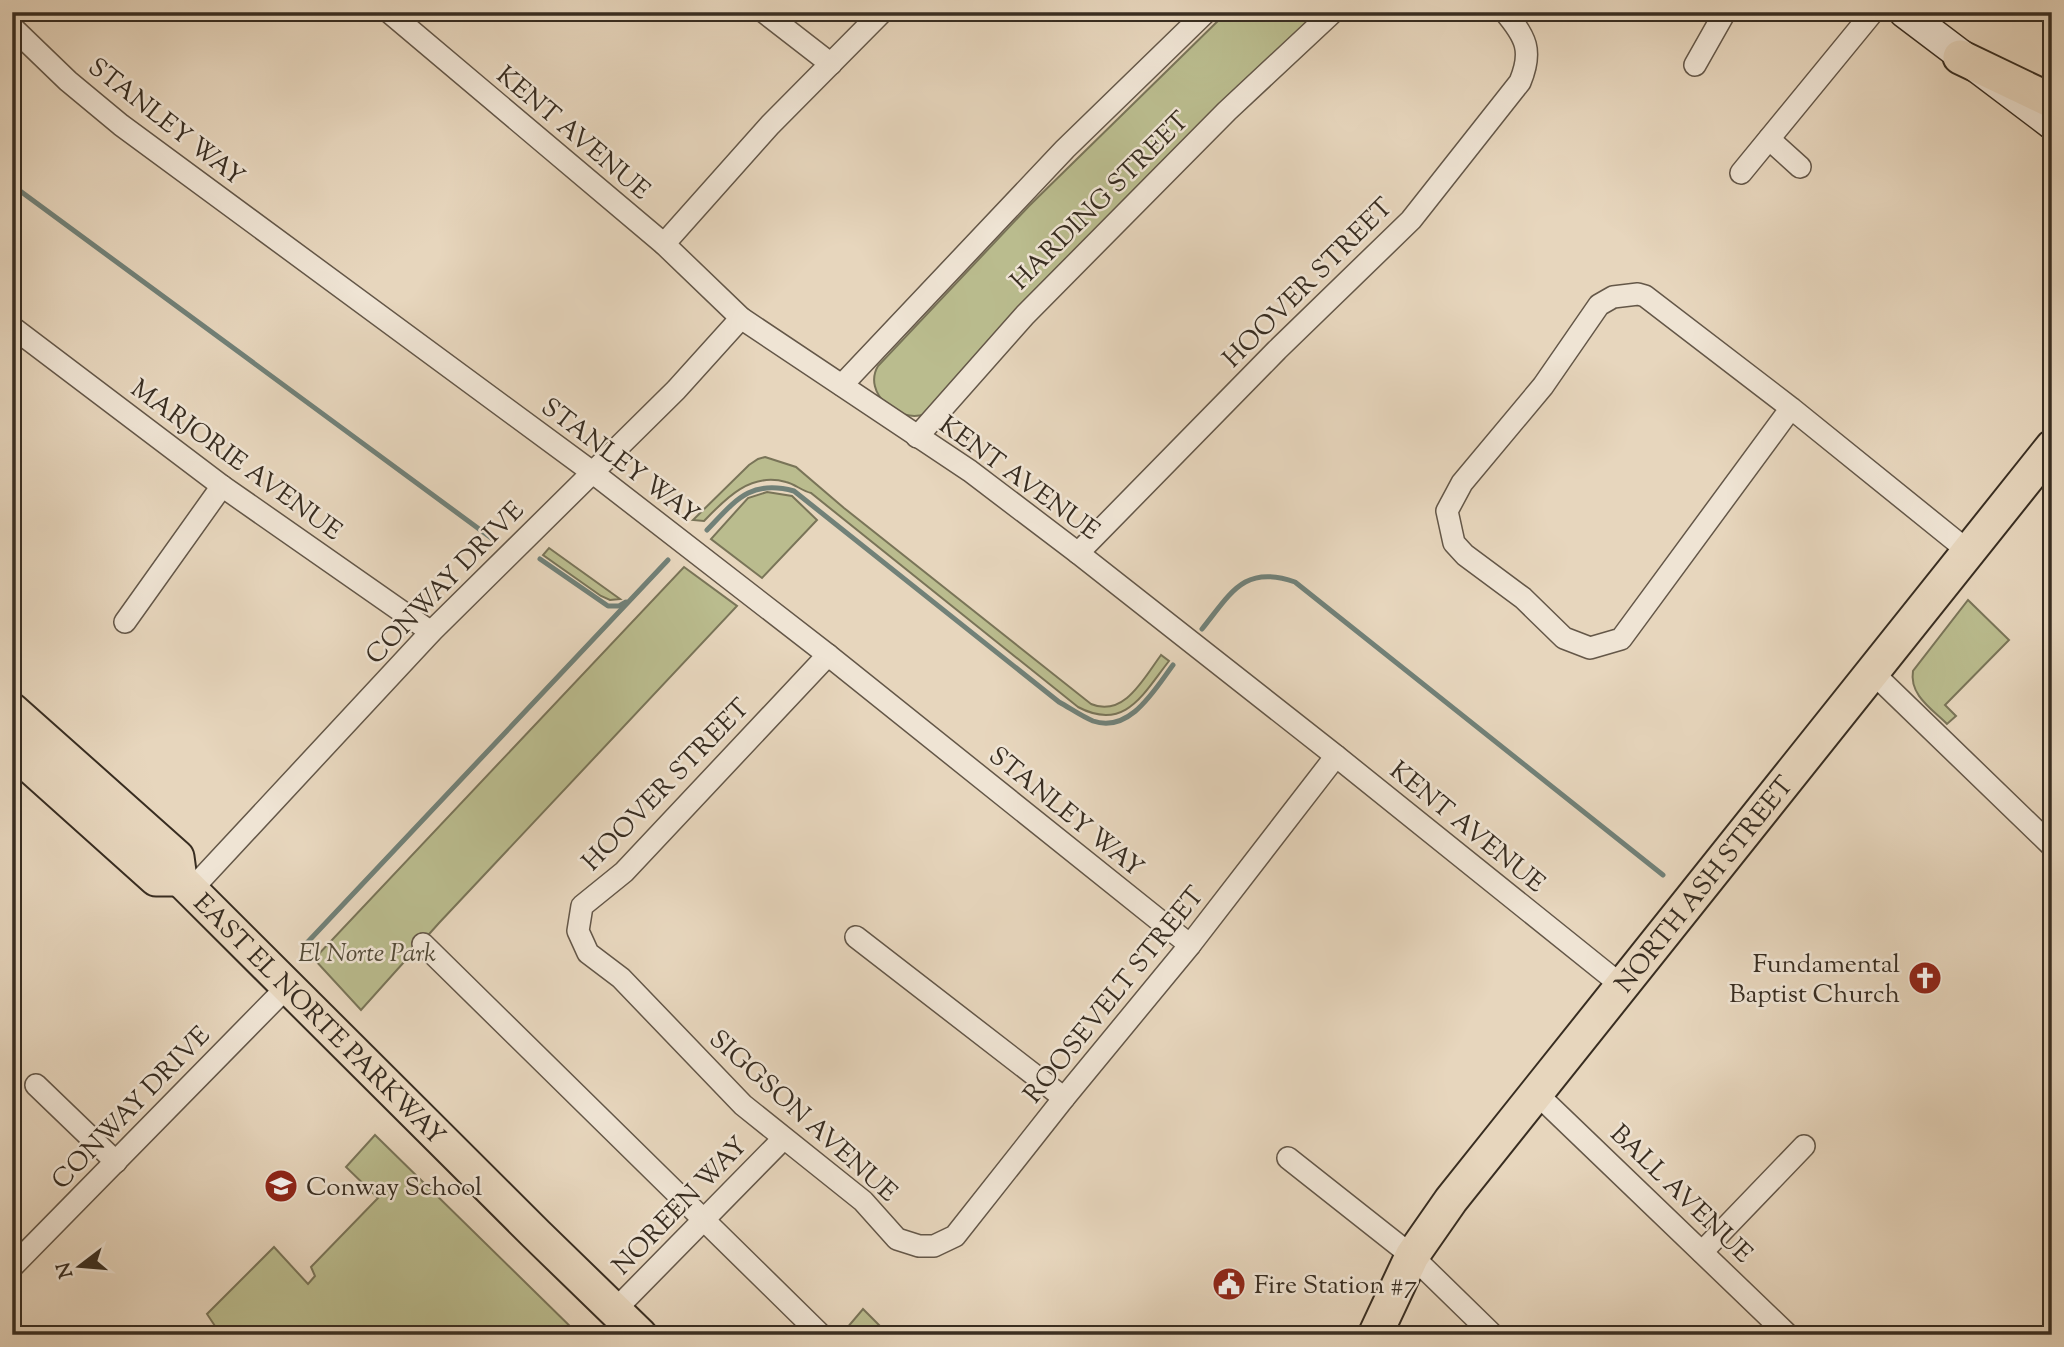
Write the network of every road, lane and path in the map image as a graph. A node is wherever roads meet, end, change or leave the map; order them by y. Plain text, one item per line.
1 (389, 12) edge
2 (764, 12) edge
3 (882, 12) edge
4 (1206, 12) edge
5 (1333, 12) edge
6 (1725, 12) edge
7 (1872, 12) edge
8 (1904, 12) edge
9 (1511, 19) edge
10 (12, 27) edge
11 (1961, 57) junction
12 (831, 64) junction
13 (1695, 65) dead end
14 (2052, 100) edge
15 (2052, 124) edge
16 (1769, 139) junction
17 (1800, 167) dead end
18 (1741, 173) dead end
19 (664, 244) junction
20 (741, 318) junction
21 (13, 328) edge
22 (842, 386) junction
23 (1791, 408) junction
24 (917, 438) junction
25 (2052, 447) edge
26 (592, 472) junction
27 (222, 486) junction
28 (1968, 551) junction
29 (1078, 553) junction
30 (125, 622) dead end
31 (431, 632) junction
32 (828, 655) junction
33 (1872, 672) junction
34 (12, 710) edge
35 (12, 750) edge
36 (1336, 757) junction
37 (2052, 846) edge
38 (186, 884) junction
39 (856, 937) dead end
40 (423, 944) dead end
41 (1190, 945) junction
42 (596, 959) joint
43 (1621, 985) junction
44 (287, 986) junction
45 (36, 1085) dead end
46 (1536, 1093) junction
47 (1063, 1098) junction
48 (783, 1139) junction
49 (1804, 1146) dead end
50 (1288, 1158) dead end
51 (116, 1162) junction
52 (704, 1220) junction
53 (919, 1247) joint
54 (1702, 1252) junction
55 (1412, 1256) junction
56 (12, 1267) edge
57 (615, 1311) junction
58 (640, 1335) edge
59 (821, 1335) edge
60 (1375, 1335) edge
61 (1493, 1335) edge
62 (1788, 1335) edge

1 - 19 street, KENT AVENUE
2 - 12 street
3 - 12 street
4 - 22 street
5 - 24 street, HARDING STREET
6 - 13 street
7 - 16 street
8 - 11 main road
9 - 29 street, HOOVER STREET
10 - 26 street, STANLEY WAY
11 - 14 main road
11 - 15 main road
12 - 19 street
16 - 17 street
16 - 18 street
19 - 20 street, KENT AVENUE
20 - 22 street, KENT AVENUE
20 - 26 street, CONWAY DRIVE
21 - 27 street, MARJORIE AVENUE
22 - 24 street, KENT AVENUE
23 - 23 street
23 - 28 street
24 - 29 street, KENT AVENUE
25 - 28 main road, NORTH ASH STREET
26 - 31 street, CONWAY DRIVE
26 - 32 street, STANLEY WAY
27 - 30 street
27 - 31 street, MARJORIE AVENUE
28 - 33 main road, NORTH ASH STREET
29 - 36 street, KENT AVENUE
31 - 38 street, CONWAY DRIVE
32 - 41 street, STANLEY WAY
32 - 42 street, HOOVER STREET
33 - 37 street
33 - 43 main road, NORTH ASH STREET
34 - 38 main road, EAST EL NORTE PARKWAY
35 - 38 main road, EAST EL NORTE PARKWAY
36 - 41 street, ROOSEVELT STREET
36 - 43 street, KENT AVENUE
38 - 44 main road, EAST EL NORTE PARKWAY
39 - 47 street
40 - 52 street
41 - 47 street, ROOSEVELT STREET
42 - 48 street, SIGGSON AVENUE
43 - 46 main road, NORTH ASH STREET
44 - 51 street, CONWAY DRIVE
44 - 57 main road, EAST EL NORTE PARKWAY
45 - 51 street
46 - 54 street, BALL AVENUE
46 - 55 main road, NORTH ASH STREET
47 - 53 street, ROOSEVELT STREET
48 - 52 street, NOREEN WAY
48 - 53 street, SIGGSON AVENUE
49 - 54 street
50 - 55 street
51 - 56 street, CONWAY DRIVE
52 - 57 street, NOREEN WAY
52 - 59 street
54 - 62 street, BALL AVENUE
55 - 60 main road, NORTH ASH STREET
55 - 61 street
57 - 58 main road, EAST EL NORTE PARKWAY

